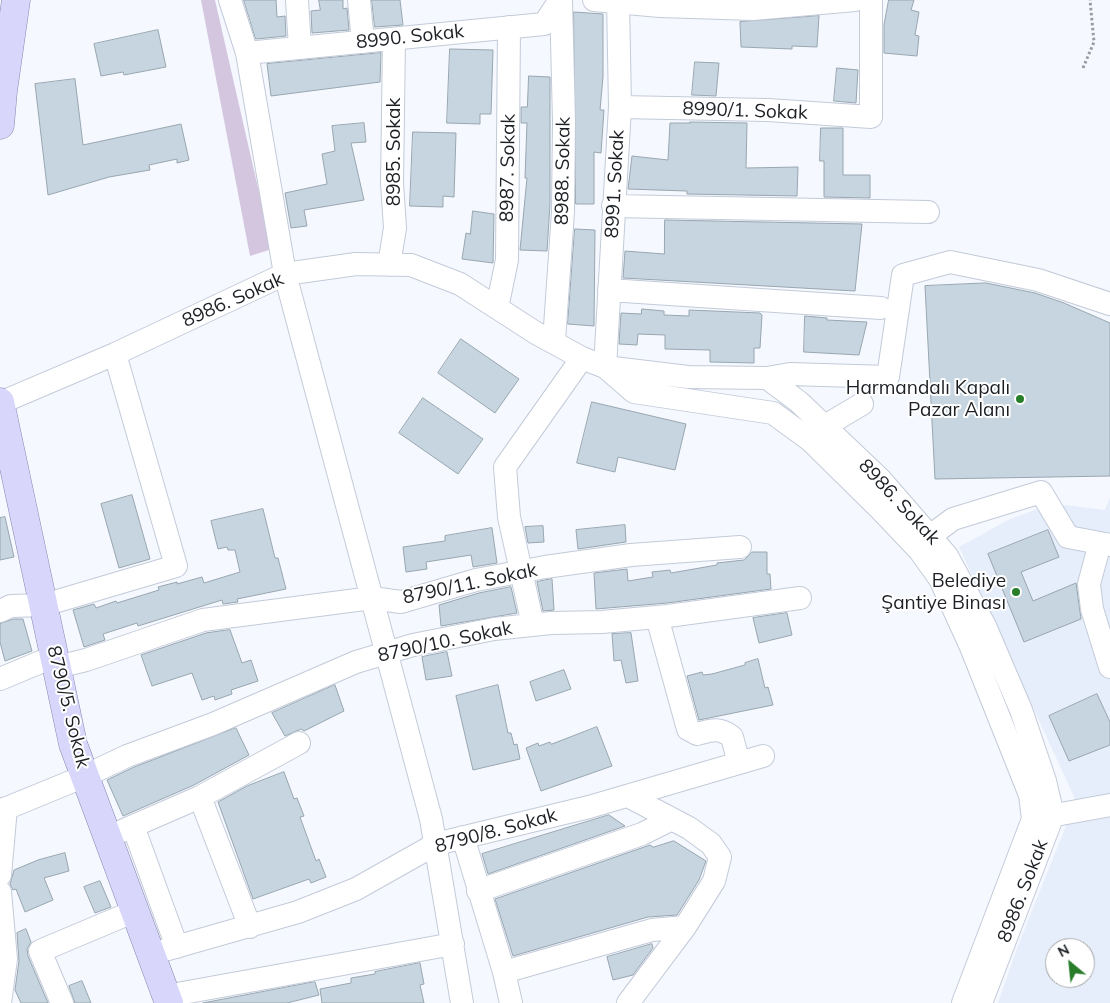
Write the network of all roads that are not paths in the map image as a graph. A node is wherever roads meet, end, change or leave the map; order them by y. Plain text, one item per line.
1 (16, 0) edge
2 (230, 0) edge
3 (297, 0) edge
4 (359, 0) edge
5 (561, 0) edge
6 (594, 0) edge
7 (855, 0) edge
8 (871, 0) edge
9 (618, 1) edge
10 (672, 3) edge
11 (509, 27) junction
12 (394, 40) junction
13 (363, 42) junction
14 (300, 48) junction
15 (246, 52) junction
16 (620, 107) junction
17 (0, 125) edge
18 (613, 206) junction
19 (928, 212) dead end
20 (389, 265) junction
21 (285, 274) junction
22 (609, 290) junction
23 (1110, 304) edge
24 (497, 308) junction
25 (881, 308) dead end
26 (554, 341) junction
27 (115, 354) junction
28 (582, 358) junction
29 (605, 367) junction
30 (767, 378) junction
31 (0, 403) edge
32 (862, 404) dead end
33 (834, 422) junction
34 (923, 542) junction
35 (1105, 544) edge
36 (740, 547) dead end
37 (520, 572) junction
38 (372, 598) junction
39 (800, 598) dead end
40 (44, 605) junction
41 (0, 611) edge
42 (657, 617) junction
43 (533, 624) junction
44 (386, 652) junction
45 (56, 661) junction
46 (1110, 667) edge
47 (0, 679) edge
48 (300, 744) dead end
49 (763, 756) dead end
50 (739, 763) junction
51 (85, 776) junction
52 (628, 796) junction
53 (200, 797) junction
54 (1110, 805) edge
55 (3, 810) edge
56 (1043, 817) junction
57 (670, 820) junction
58 (120, 832) junction
59 (463, 837) junction
60 (436, 844) junction
61 (0, 875) edge
62 (478, 891) junction
63 (0, 892) edge
64 (135, 911) junction
65 (250, 927) junction
66 (685, 927) junction
67 (453, 944) junction
68 (177, 947) junction
69 (151, 954) junction
70 (3, 960) edge
71 (504, 972) junction
72 (167, 999) edge
73 (0, 1003) edge
74 (62, 1003) edge
75 (462, 1003) edge
76 (511, 1003) edge
77 (628, 1003) edge
78 (963, 1003) edge
79 (981, 1003) edge

1 - 17 main road
2 - 15 street
3 - 14 street
4 - 13 street
5 - 11 street, 8990. Sokak
5 - 26 street, 8988. Sokak
6 - 9 street
7 - 10 street
8 - 16 street, 8990/1. Sokak
9 - 10 street
9 - 16 street, 8991. Sokak
11 - 12 street, 8990. Sokak
11 - 24 street, 8987. Sokak
12 - 13 street, 8990. Sokak
12 - 20 street, 8985. Sokak
13 - 14 street, 8990. Sokak
14 - 15 street, 8990. Sokak
15 - 21 street
16 - 18 street, 8991. Sokak
18 - 19 street
18 - 22 street, 8991. Sokak
20 - 21 street, 8986. Sokak
20 - 24 street, 8986. Sokak
21 - 27 street, 8986. Sokak
21 - 38 street
22 - 25 street
22 - 29 street, 8991. Sokak
23 - 30 street
24 - 26 street, 8986. Sokak
26 - 28 street, 8986. Sokak
27 - 31 street, 8986. Sokak
27 - 40 street
28 - 29 street, 8986. Sokak
28 - 37 street
29 - 30 street, 8986. Sokak
29 - 34 street, 8986. Sokak
30 - 33 street, 8986. Sokak
31 - 40 main road, 8790/5. Sokak
32 - 33 street
33 - 34 street, 8986. Sokak
34 - 35 street
34 - 56 street, 8986. Sokak
35 - 46 street
36 - 37 street, 8790/11. Sokak
37 - 38 street, 8790/11. Sokak
37 - 43 street
38 - 44 street
38 - 45 street, 8790/11. Sokak
39 - 42 street, 8790/10. Sokak
40 - 41 street
40 - 45 main road, 8790/5. Sokak
42 - 43 street, 8790/10. Sokak
42 - 50 street
43 - 44 street, 8790/10. Sokak
44 - 51 street, 8790/10. Sokak
44 - 60 street
45 - 47 street, 8790/11. Sokak
45 - 51 main road, 8790/5. Sokak
48 - 53 street
49 - 50 street, 8790/8. Sokak
50 - 52 street, 8790/8. Sokak
51 - 55 street, 8790/10. Sokak
51 - 58 main road, 8790/5. Sokak
52 - 57 street
52 - 59 street, 8790/8. Sokak
53 - 58 street
53 - 65 street
54 - 56 street
55 - 61 street
56 - 78 street, 8986. Sokak
56 - 79 street, 8986. Sokak
57 - 62 street
57 - 66 street
58 - 64 main road, 8790/5. Sokak
58 - 68 street
59 - 60 street, 8790/8. Sokak
59 - 62 street
60 - 65 street, 8790/8. Sokak
60 - 67 street
62 - 71 street
63 - 70 street
64 - 69 main road, 8790/5. Sokak
64 - 74 street
65 - 68 street, 8790/8. Sokak
66 - 71 street
66 - 77 street
67 - 72 street
67 - 75 street
68 - 69 street, 8790/8. Sokak
69 - 72 main road, 8790/5. Sokak
70 - 73 street
71 - 76 street

